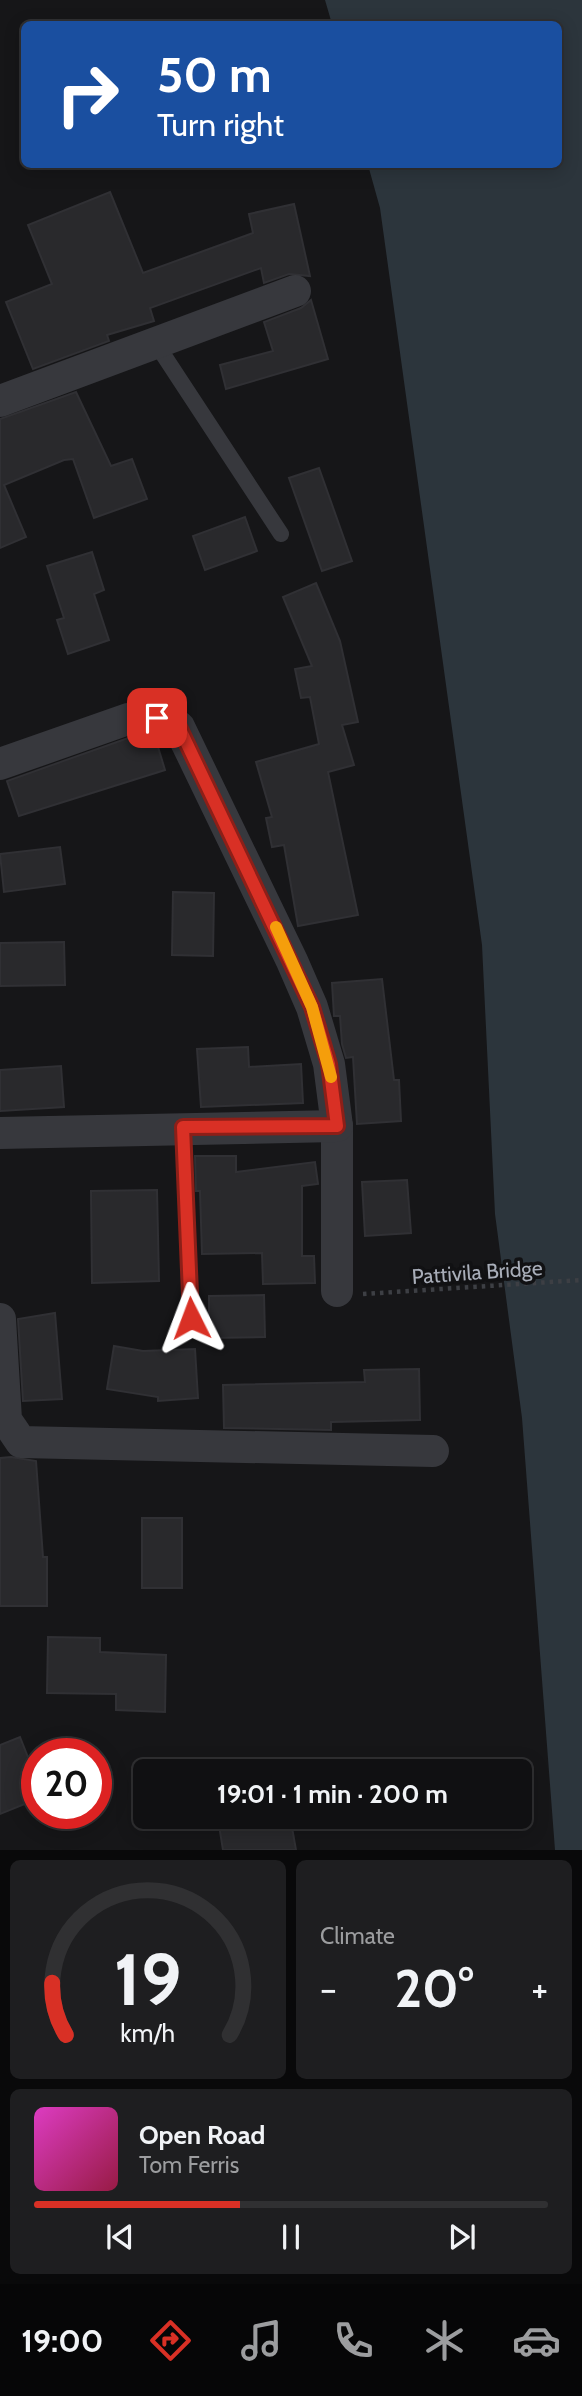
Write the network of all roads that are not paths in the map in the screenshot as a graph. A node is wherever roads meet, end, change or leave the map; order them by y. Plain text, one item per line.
1 (295, 291) dead end
2 (155, 342) junction
3 (0, 401) edge
4 (281, 534) dead end
5 (0, 764) edge
6 (337, 1126) junction
7 (183, 1127) junction
8 (0, 1132) edge
9 (337, 1291) dead end
10 (191, 1318) dead end
11 (0, 1319) edge
12 (433, 1451) dead end

1 - 2 street
2 - 3 street
2 - 4 lane
5 - 6 street
6 - 7 street
6 - 9 street
7 - 8 street
7 - 10 lane
11 - 12 street

